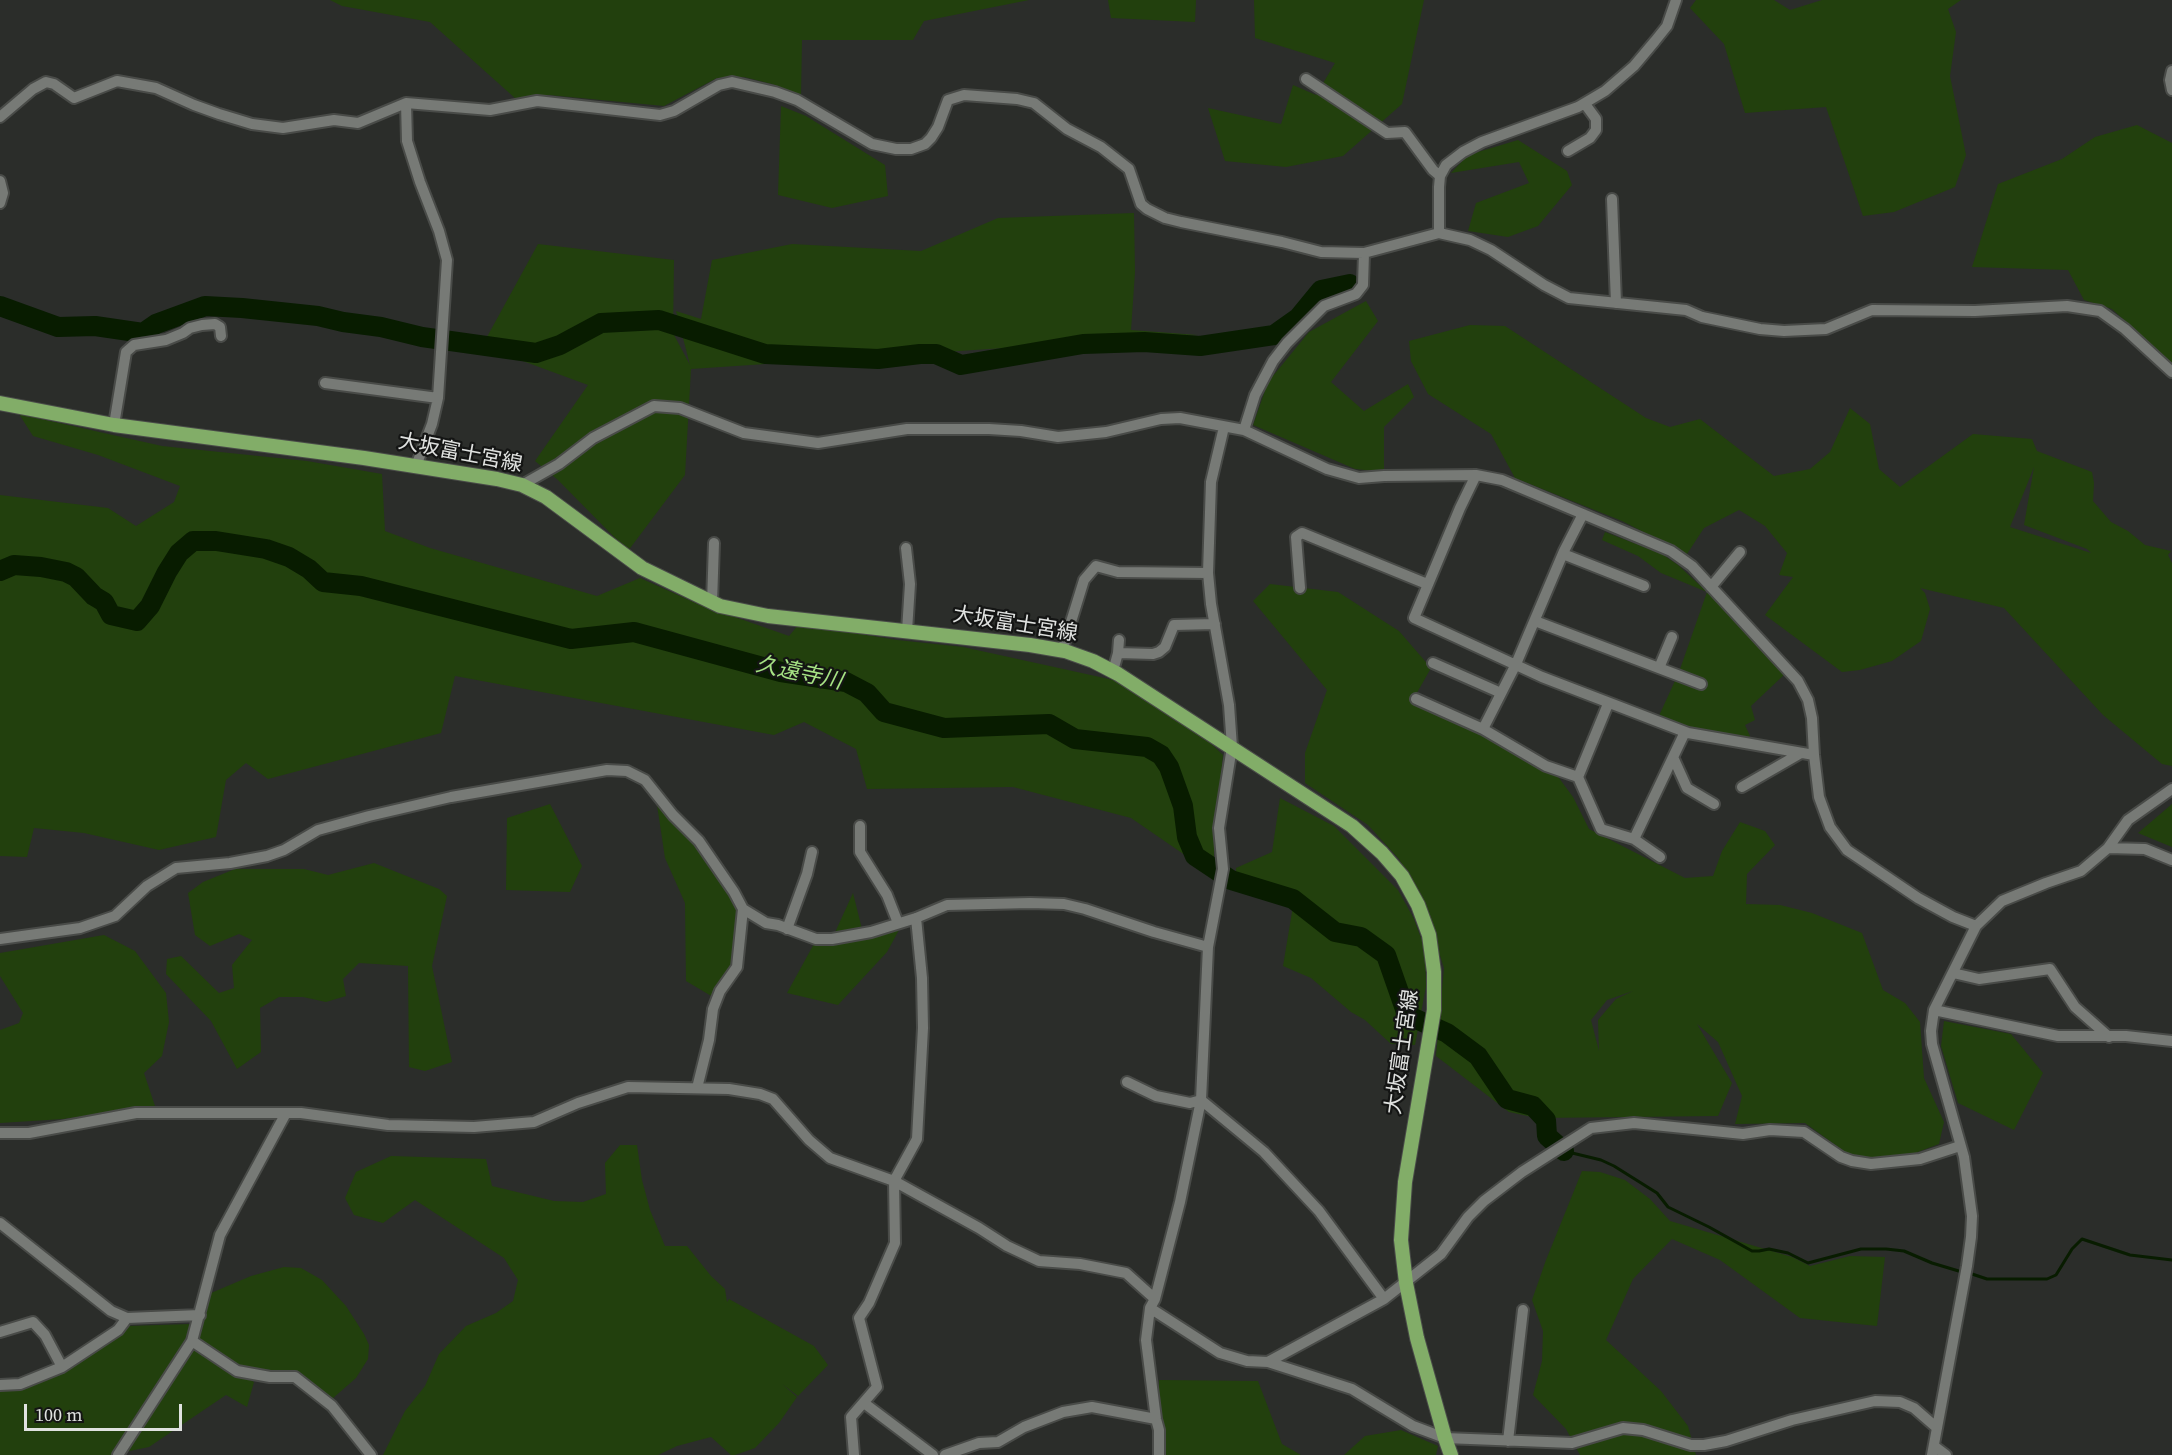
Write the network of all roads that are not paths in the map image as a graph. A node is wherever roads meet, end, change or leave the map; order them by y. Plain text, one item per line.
1 (1676, 0) edge
2 (2172, 71) edge
3 (1306, 79) dead end
4 (2172, 90) edge
5 (406, 103) junction
6 (1585, 104) junction
7 (0, 117) edge
8 (1568, 151) dead end
9 (1440, 176) junction
10 (0, 182) edge
11 (1612, 199) dead end
12 (0, 203) edge
13 (1439, 233) junction
14 (1364, 253) junction
15 (1616, 303) junction
16 (221, 336) dead end
17 (2172, 372) edge
18 (325, 383) dead end
19 (438, 398) junction
20 (0, 403) edge
21 (114, 425) junction
22 (1224, 427) junction
23 (1244, 430) junction
24 (416, 466) junction
25 (1476, 475) junction
26 (522, 485) junction
27 (1583, 514) junction
28 (714, 543) dead end
29 (906, 548) dead end
30 (1740, 552) dead end
31 (1563, 554) junction
32 (1208, 573) junction
33 (1427, 584) junction
34 (1644, 586) dead end
35 (1711, 586) junction
36 (1300, 588) dead end
37 (712, 603) junction
38 (1534, 621) junction
39 (1215, 624) junction
40 (907, 631) junction
41 (1672, 637) dead end
42 (1119, 640) dead end
43 (1062, 651) junction
44 (1118, 653) junction
45 (1433, 663) dead end
46 (1516, 664) junction
47 (1659, 668) junction
48 (1113, 671) junction
49 (1701, 684) dead end
50 (1501, 693) junction
51 (1416, 699) dead end
52 (1608, 704) junction
53 (1483, 729) junction
54 (1685, 732) junction
55 (1232, 747) junction
56 (1801, 753) junction
57 (1814, 755) junction
58 (1673, 757) junction
59 (1578, 777) junction
60 (1742, 787) dead end
61 (2172, 789) edge
62 (1714, 804) dead end
63 (860, 826) dead end
64 (1634, 839) junction
65 (2108, 848) junction
66 (812, 852) dead end
67 (1660, 857) dead end
68 (2172, 860) edge
69 (743, 909) junction
70 (916, 918) junction
71 (898, 923) junction
72 (1976, 926) junction
73 (787, 929) junction
74 (0, 939) edge
75 (1208, 947) junction
76 (1953, 973) junction
77 (1934, 1010) junction
78 (2109, 1037) junction
79 (2172, 1041) edge
80 (1127, 1082) dead end
81 (697, 1088) junction
82 (1201, 1100) junction
83 (286, 1113) junction
84 (0, 1133) edge
85 (1960, 1146) junction
86 (894, 1181) junction
87 (0, 1224) edge
88 (1406, 1283) junction
89 (1384, 1299) junction
90 (1152, 1303) junction
91 (1523, 1310) dead end
92 (200, 1315) junction
93 (128, 1318) junction
94 (0, 1332) edge
95 (192, 1341) junction
96 (1268, 1362) junction
97 (62, 1367) junction
98 (0, 1385) edge
99 (864, 1403) junction
100 (1156, 1419) junction
101 (1937, 1428) junction
102 (1445, 1438) junction
103 (1508, 1441) junction
104 (1933, 1450) edge
105 (118, 1455) edge
106 (372, 1455) edge
107 (854, 1455) edge
108 (933, 1455) edge
109 (945, 1455) edge
110 (1159, 1455) edge
111 (1452, 1455) edge
112 (1946, 1455) edge

1 - 6 street
2 - 4 street
3 - 9 street
5 - 7 street
5 - 14 street
5 - 19 street
6 - 8 street
6 - 9 street
9 - 13 street
10 - 12 street
11 - 15 street
13 - 14 street
13 - 15 street
14 - 23 street
15 - 17 street
16 - 21 street
18 - 19 street
19 - 24 street
20 - 21 main road, 大坂富士宮線
21 - 24 main road, 大坂富士宮線
22 - 23 street
22 - 26 street
22 - 32 street
23 - 25 street
24 - 26 main road, 大坂富士宮線
25 - 27 street
25 - 33 street
26 - 37 main road, 大坂富士宮線
27 - 31 street
27 - 35 street
28 - 37 street
29 - 40 street
30 - 35 street
31 - 34 street
31 - 38 street
32 - 39 street
32 - 43 street
33 - 36 street
33 - 46 street
35 - 57 street
37 - 40 main road, 大坂富士宮線
38 - 46 street
38 - 47 street
39 - 44 street
39 - 55 street
40 - 43 main road, 大坂富士宮線
41 - 47 street
42 - 44 street
43 - 48 main road, 大坂富士宮線
44 - 48 street
45 - 50 street
46 - 50 street
46 - 52 street
47 - 49 street
48 - 55 main road, 大坂富士宮線
50 - 53 street
51 - 53 street
52 - 54 street
52 - 59 street
53 - 59 street
54 - 56 street
54 - 58 street
55 - 75 street
55 - 88 main road, 大坂富士宮線
56 - 57 street
56 - 60 street
57 - 72 street
58 - 62 street
58 - 64 street
59 - 64 street
61 - 65 street
63 - 71 street
64 - 67 street
65 - 68 street
65 - 72 street
66 - 73 street
69 - 73 street
69 - 74 street
69 - 81 street
70 - 71 street
70 - 75 street
70 - 86 street
71 - 73 street
72 - 76 street
75 - 82 street
76 - 77 street
76 - 78 street
77 - 78 street
77 - 85 street
78 - 79 street
80 - 82 street
81 - 83 street
81 - 86 street
82 - 89 street
82 - 90 street
83 - 84 street
83 - 92 street
85 - 88 street
85 - 101 street
86 - 90 street
86 - 99 street
87 - 93 street
88 - 89 street
88 - 102 main road, 大坂富士宮線
89 - 96 street
90 - 96 street
90 - 100 street
91 - 103 street
92 - 93 street
92 - 95 street
93 - 97 street
94 - 97 street
95 - 105 street
95 - 106 street
96 - 102 street
97 - 98 street
99 - 107 street
99 - 108 street
100 - 109 street
100 - 110 street
101 - 103 street
101 - 104 street
102 - 103 street
102 - 111 main road, 大坂富士宮線
104 - 112 street

